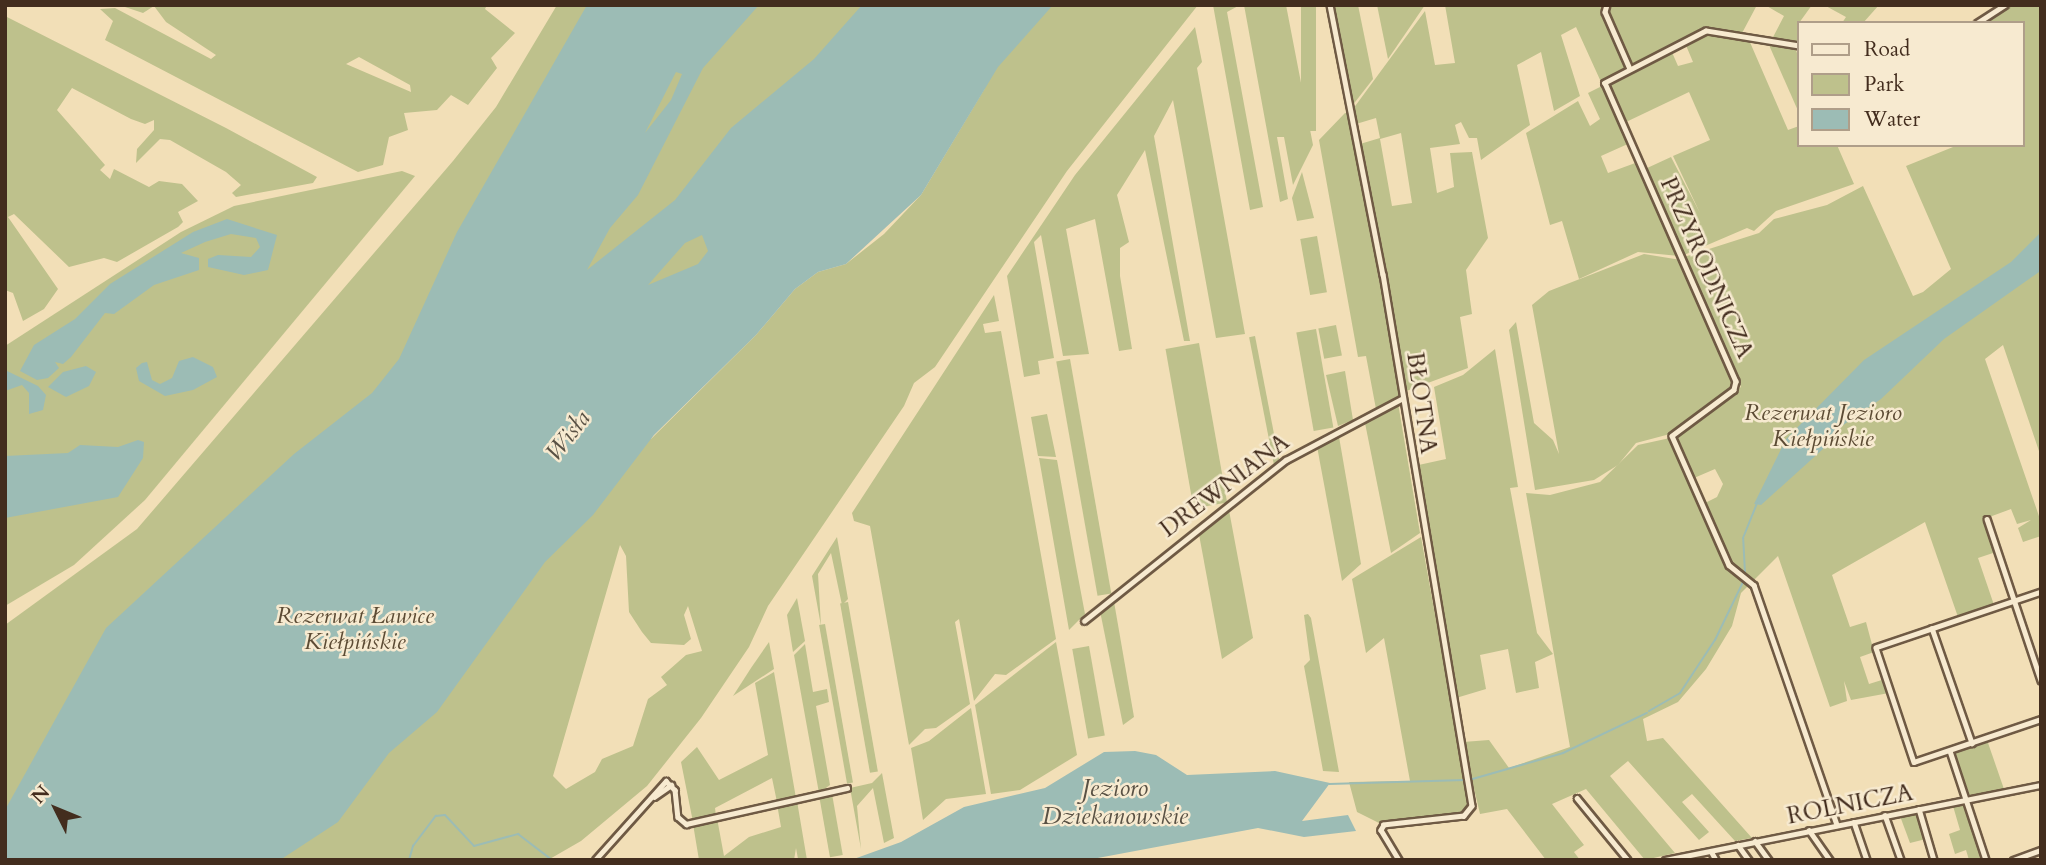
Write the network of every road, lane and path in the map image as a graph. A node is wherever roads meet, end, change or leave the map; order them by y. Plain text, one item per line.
1 (1330, 5) edge
2 (1607, 5) edge
3 (2005, 5) edge
4 (1980, 21) edge
5 (1798, 46) edge
6 (1630, 69) junction
7 (1401, 399) junction
8 (1987, 519) dead end
9 (2041, 592) edge
10 (2014, 601) junction
11 (1084, 621) dead end
12 (1933, 628) junction
13 (2041, 680) edge
14 (2041, 719) edge
15 (1972, 743) junction
16 (1950, 751) junction
17 (2041, 785) edge
18 (847, 788) dead end
19 (1577, 798) dead end
20 (1966, 801) junction
21 (1919, 808) junction
22 (1885, 815) junction
23 (1854, 822) junction
24 (1837, 825) junction
25 (1809, 830) junction
26 (1755, 841) junction
27 (1738, 845) junction
28 (2041, 850) edge
29 (1711, 851) junction
30 (2031, 857) edge
31 (1681, 858) edge
32 (595, 860) edge
33 (1399, 860) edge
34 (1628, 860) edge
35 (1665, 860) edge
36 (1716, 860) edge
37 (1749, 860) edge
38 (1769, 860) edge
39 (1830, 860) edge
40 (1867, 860) edge
41 (1901, 860) edge
42 (1934, 860) edge
43 (1986, 860) edge
44 (2013, 860) edge

1 - 7 street, BŁOTNA
2 - 6 street
3 - 4 street
5 - 6 street
6 - 24 street, PRZYRODNICZA
7 - 11 street, DREWNIANA
7 - 33 street, BŁOTNA
8 - 10 street
9 - 10 street
10 - 12 street
10 - 13 street
12 - 15 street
12 - 16 street
14 - 15 street
15 - 16 street
16 - 20 street
17 - 20 street, ROLNICZA
18 - 32 street
19 - 34 street
20 - 21 street, ROLNICZA
20 - 43 street
21 - 22 street, ROLNICZA
21 - 42 street
22 - 23 street, ROLNICZA
22 - 41 street
23 - 24 street, ROLNICZA
23 - 40 street
24 - 25 street, ROLNICZA
25 - 26 street, ROLNICZA
25 - 39 street
26 - 27 street, ROLNICZA
26 - 38 street
27 - 29 street, ROLNICZA
27 - 37 street
28 - 30 street
29 - 31 street, ROLNICZA
29 - 36 street
30 - 44 street
31 - 35 street, ROLNICZA

